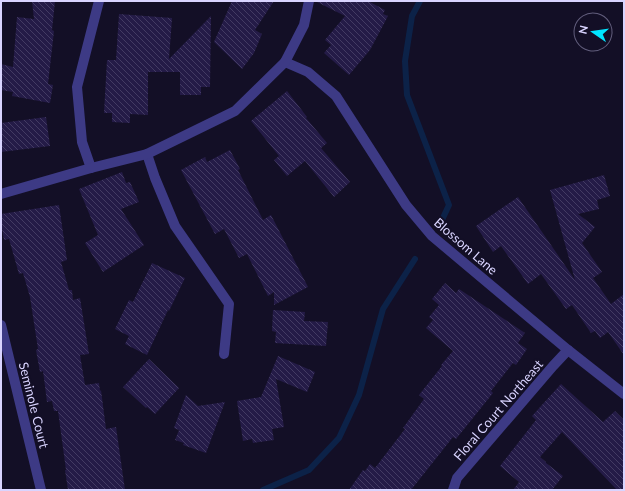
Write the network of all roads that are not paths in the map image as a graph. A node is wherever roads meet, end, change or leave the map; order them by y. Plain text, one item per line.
1 (99, 1) edge
2 (309, 1) edge
3 (285, 62) junction
4 (147, 154) junction
5 (91, 168) junction
6 (1, 194) edge
7 (1, 325) edge
8 (568, 350) junction
9 (224, 354) dead end
10 (624, 394) edge
11 (41, 490) edge
12 (453, 490) edge

1 - 5 street
2 - 3 street
3 - 4 street
3 - 8 street, Blossom Lane
4 - 5 street
4 - 9 street
5 - 6 street
7 - 11 street, Seminole Court
8 - 10 street, Blossom Lane
8 - 12 street, Floral Court Northeast

